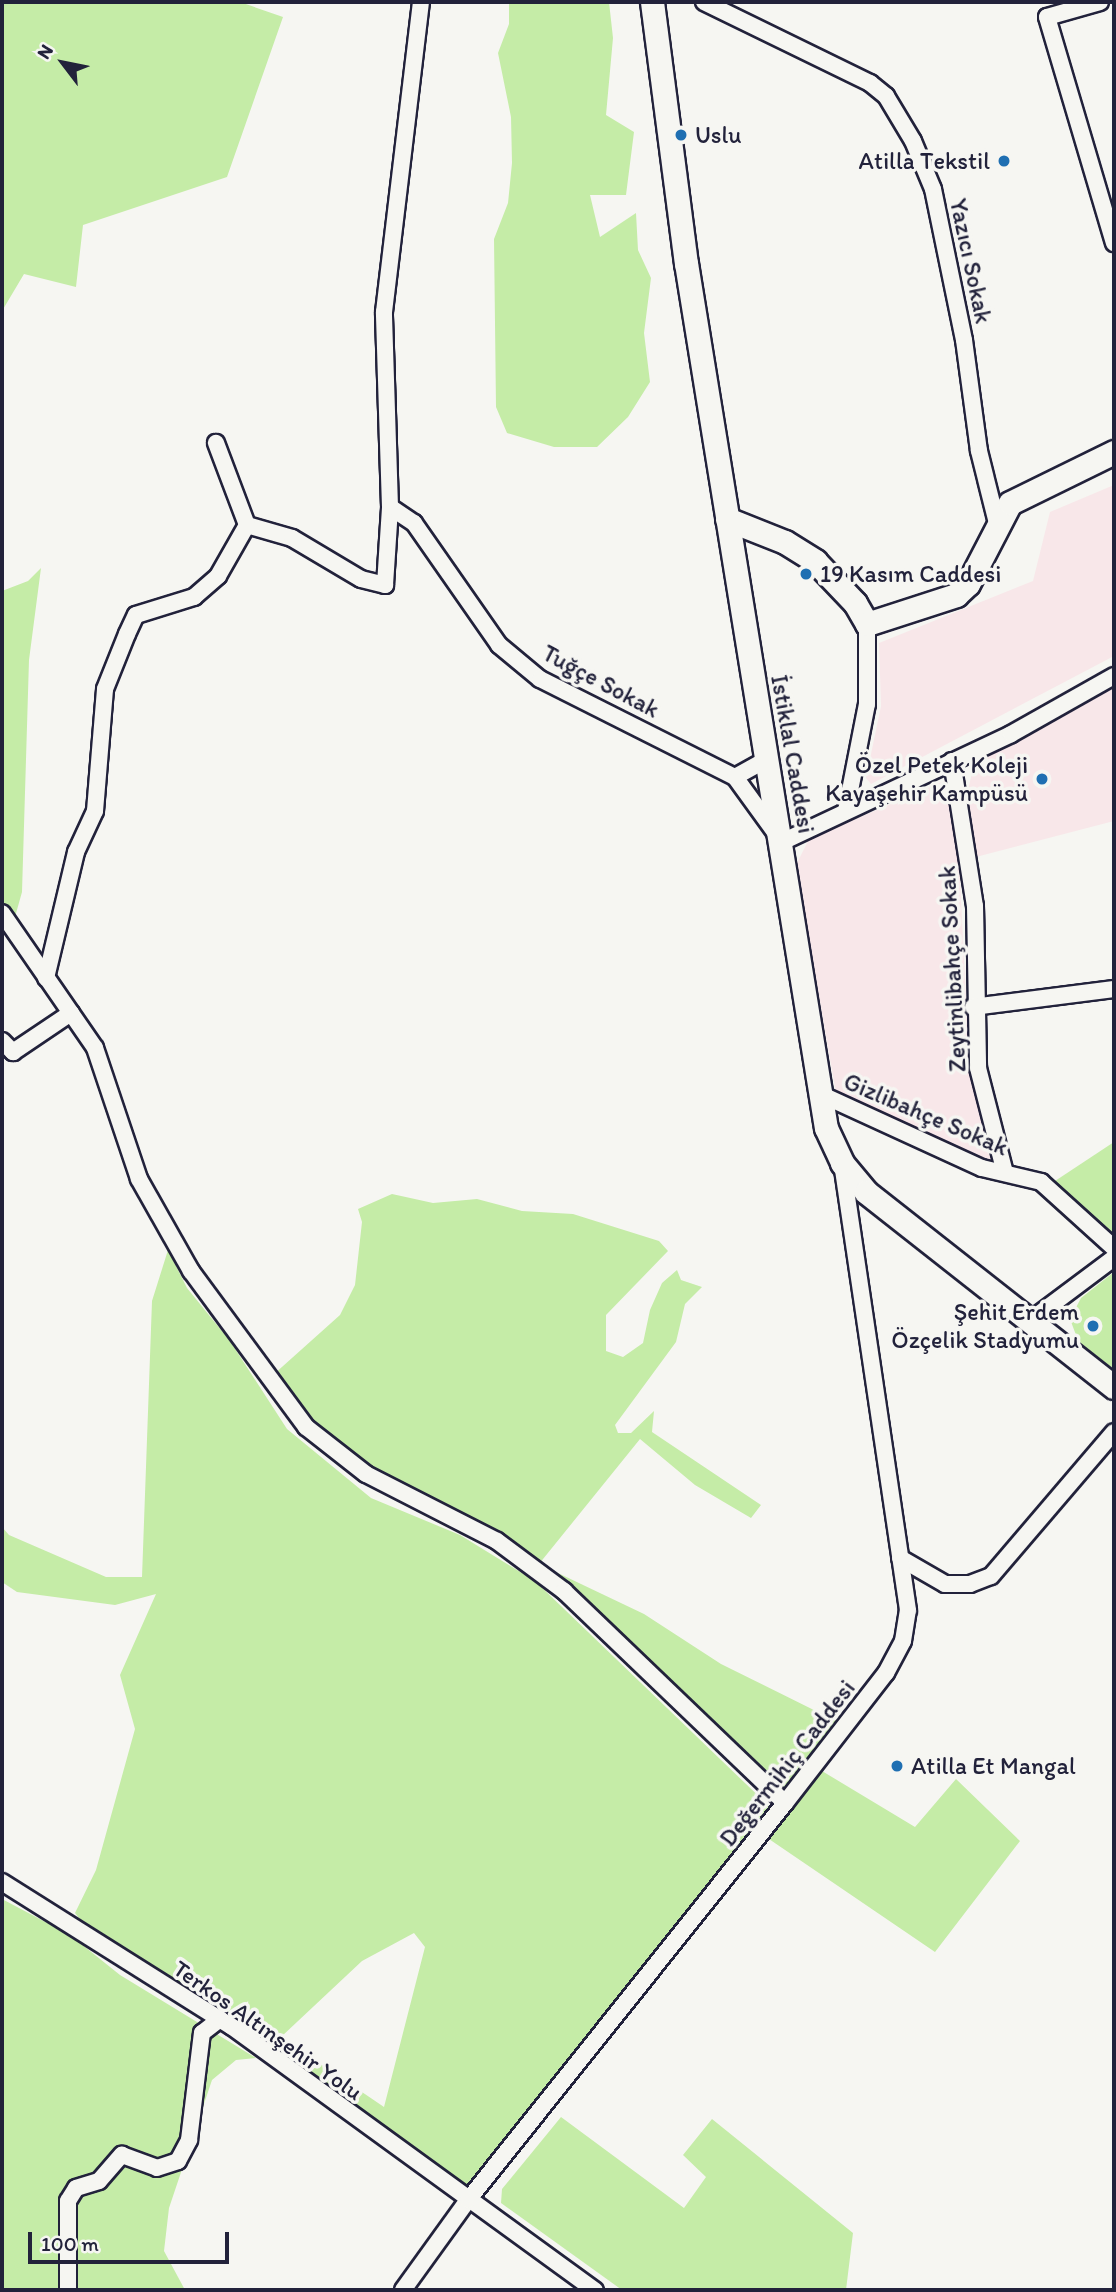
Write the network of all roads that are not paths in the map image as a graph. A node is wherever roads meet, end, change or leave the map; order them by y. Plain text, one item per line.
1 (421, 2) edge
2 (652, 2) edge
3 (704, 2) edge
4 (1100, 2) edge
5 (1114, 243) edge
6 (216, 443) dead end
7 (1114, 452) edge
8 (390, 507) junction
9 (727, 519) junction
10 (998, 523) junction
11 (247, 525) junction
12 (867, 624) junction
13 (1114, 676) edge
14 (767, 760) junction
15 (952, 761) junction
16 (735, 777) junction
17 (846, 811) junction
18 (782, 842) junction
19 (2, 913) edge
20 (46, 978) junction
21 (1114, 989) edge
22 (973, 1007) junction
23 (71, 1013) junction
24 (2, 1041) edge
25 (818, 1093) junction
26 (842, 1163) junction
27 (1005, 1173) junction
28 (1114, 1248) edge
29 (1114, 1258) edge
30 (1031, 1320) junction
31 (1114, 1387) edge
32 (1114, 1432) edge
33 (900, 1558) junction
34 (785, 1803) junction
35 (2, 1882) edge
36 (220, 2019) junction
37 (468, 2200) junction
38 (68, 2290) edge
39 (403, 2290) edge
40 (595, 2290) edge

1 - 8 street
2 - 9 main road, İstiklal Caddesi
3 - 10 street, Yazıcı Sokak
4 - 5 street
6 - 11 street
7 - 10 main road
8 - 11 street
8 - 16 street, Tuğçe Sokak
9 - 12 main road
9 - 14 main road, İstiklal Caddesi
10 - 12 main road
11 - 20 street
12 - 17 street
13 - 15 street
14 - 16 street
14 - 18 main road, İstiklal Caddesi
15 - 17 street
15 - 22 street, Zeytinlibahçe Sokak
16 - 18 street, Tuğçe Sokak
17 - 18 street
18 - 25 main road, İstiklal Caddesi
19 - 20 street
20 - 23 street
21 - 22 street
22 - 27 street, Zeytinlibahçe Sokak
23 - 24 street
23 - 34 street
25 - 26 main road, İstiklal Caddesi
25 - 27 street, Gizlibahçe Sokak
26 - 30 main road, İstiklal Caddesi
26 - 33 street, Değermihiç Caddesi
27 - 28 street, Gizlibahçe Sokak
29 - 30 street
30 - 31 main road, İstiklal Caddesi
32 - 33 street
33 - 34 street, Değermihiç Caddesi
34 - 37 street, Değermihiç Caddesi
35 - 36 street, Terkos Altınşehir Yolu
36 - 37 street, Terkos Altınşehir Yolu
36 - 38 street
37 - 39 street, Değermihiç Caddesi
37 - 40 street, Terkos Altınşehir Yolu

